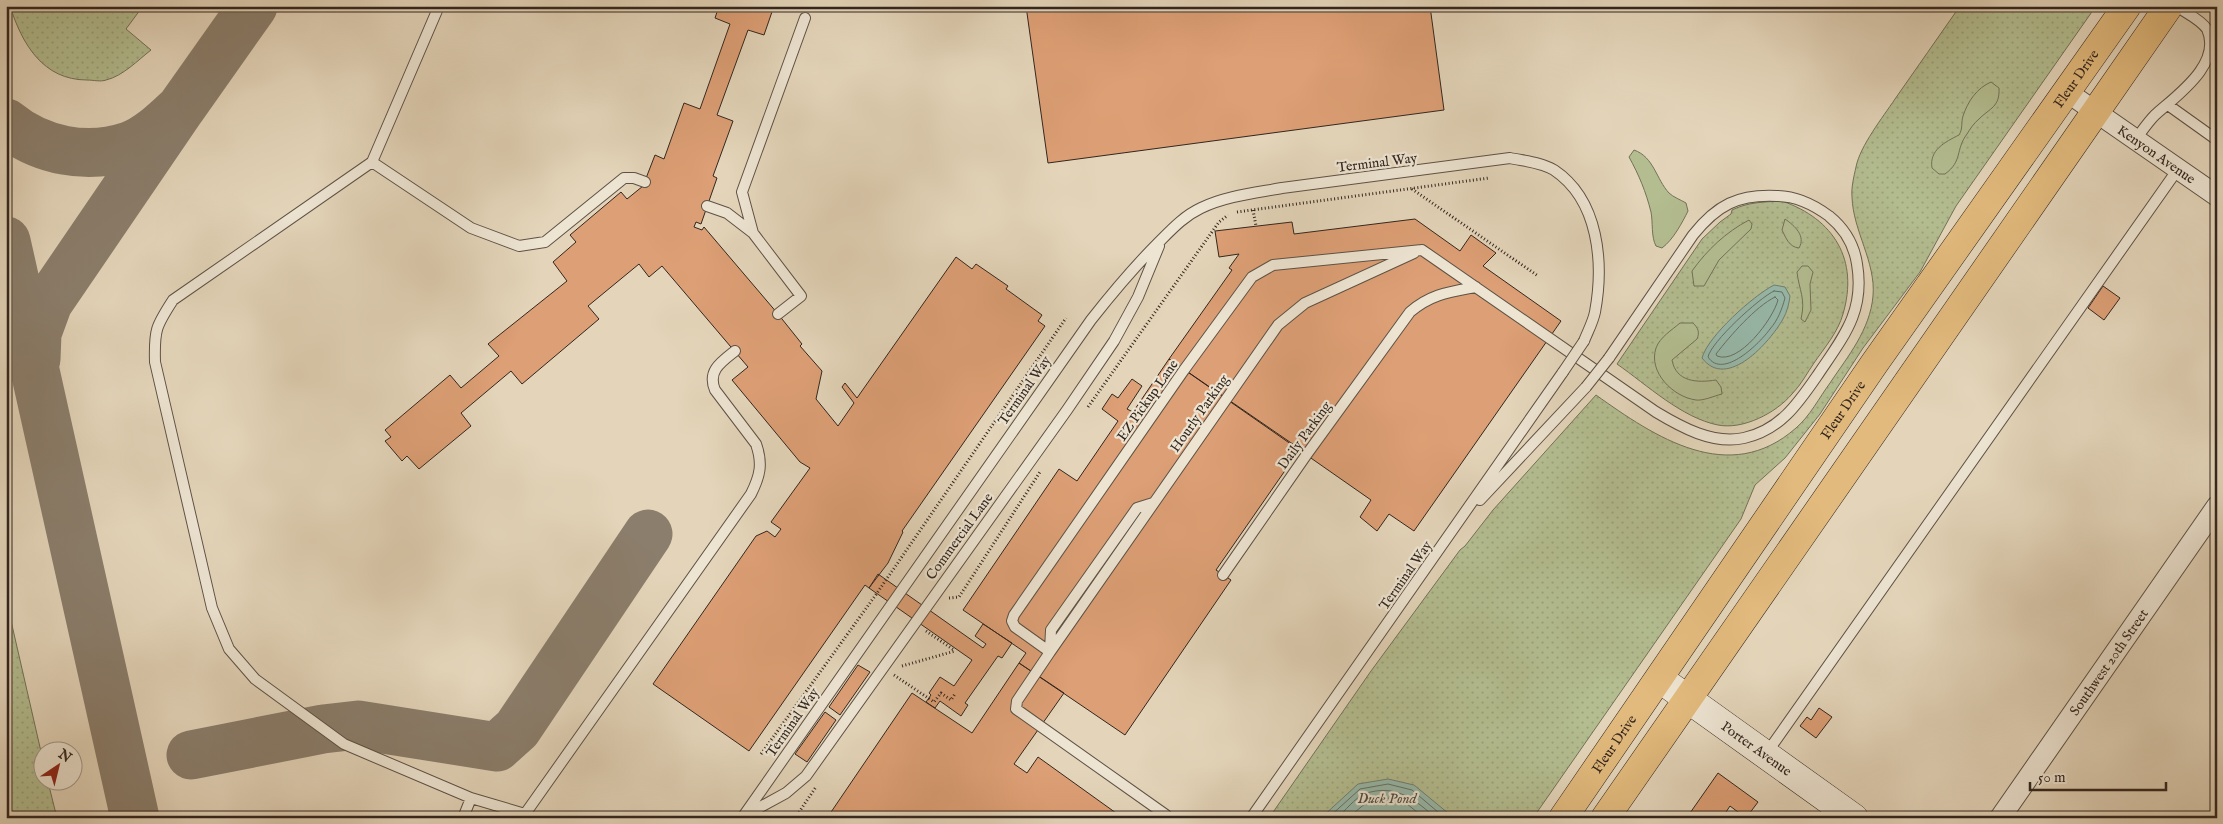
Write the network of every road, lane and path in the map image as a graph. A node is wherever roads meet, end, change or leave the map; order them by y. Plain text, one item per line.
1 (439, 6) edge
2 (2127, 6) edge
3 (2169, 6) edge
4 (2176, 6) edge
5 (805, 18) dead end
6 (2067, 92) junction
7 (2168, 105) junction
8 (2096, 111) junction
9 (2136, 139) junction
10 (2217, 140) edge
11 (372, 162) junction
12 (2178, 169) junction
13 (1489, 178) dead end
14 (645, 182) dead end
15 (1412, 189) junction
16 (2217, 196) edge
17 (707, 206) dead end
18 (1253, 210) junction
19 (1256, 226) dead end
20 (753, 233) junction
21 (1161, 240) junction
22 (1422, 250) junction
23 (1538, 276) dead end
24 (1476, 287) junction
25 (778, 314) dead end
26 (1066, 318) dead end
27 (735, 351) dead end
28 (1085, 411) dead end
29 (1040, 468) dead end
30 (2217, 506) edge
31 (1460, 521) junction
32 (1223, 575) dead end
33 (947, 598) dead end
34 (930, 622) dead end
35 (1050, 652) junction
36 (900, 666) dead end
37 (894, 675) dead end
38 (1660, 679) junction
39 (955, 694) dead end
40 (1688, 699) junction
41 (762, 754) dead end
42 (1765, 754) junction
43 (471, 798) junction
44 (1840, 811) edge
45 (527, 816) edge
46 (742, 817) edge
47 (463, 818) edge
48 (1167, 818) edge
49 (1252, 818) edge
50 (1564, 818) edge
51 (1605, 818) edge
52 (2000, 818) edge

1 - 11 lane
2 - 6 main road, Fleur Drive
3 - 8 main road
4 - 7 lane
5 - 20 lane
6 - 8 street, Kenyon Avenue
6 - 38 main road, Fleur Drive
7 - 9 lane
7 - 10 lane
8 - 9 street, Kenyon Avenue
8 - 40 main road
9 - 12 street, Kenyon Avenue
11 - 14 lane
11 - 43 lane
12 - 16 street, Kenyon Avenue
12 - 42 lane
13 - 15 path
15 - 18 path
15 - 23 path
17 - 20 lane
18 - 19 path
18 - 28 path
20 - 25 lane
21 - 31 lane, Terminal Way, bridge
21 - 46 lane, Terminal Way
21 - 46 lane, Commercial Lane
22 - 24 lane
22 - 35 lane, Hourly Parking
22 - 35 lane, EZ Pickup Lane
24 - 31 lane, bridge
24 - 32 lane, Daily Parking
26 - 41 path
27 - 45 lane
29 - 33 path
30 - 52 street, Southwest 20th Street
31 - 49 lane, Terminal Way
34 - 36 path
35 - 48 lane
37 - 39 path
38 - 40 street, Porter Avenue
38 - 50 main road, Fleur Drive
40 - 42 street, Porter Avenue
40 - 51 main road
42 - 44 street, Porter Avenue
43 - 45 lane
43 - 47 lane

